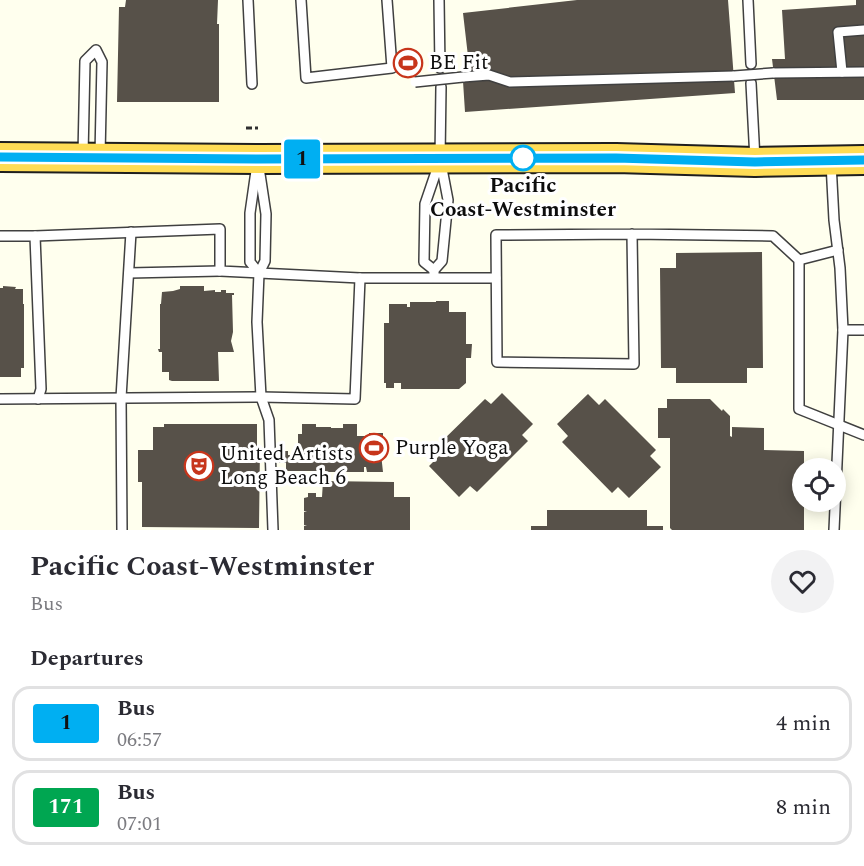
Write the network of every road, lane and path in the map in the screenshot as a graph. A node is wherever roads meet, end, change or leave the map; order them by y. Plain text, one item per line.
1 (248, 0) edge
2 (301, 0) edge
3 (387, 0) edge
4 (439, 0) edge
5 (748, 0) edge
6 (864, 30) edge
7 (751, 64) dead end
8 (440, 68) dead end
9 (842, 72) junction
10 (864, 72) edge
11 (416, 82) dead end
12 (751, 83) dead end
13 (252, 84) dead end
14 (441, 87) dead end
15 (246, 128) dead end
16 (258, 128) dead end
17 (0, 157) edge
18 (91, 158) junction
19 (440, 158) junction
20 (258, 159) junction
21 (831, 160) junction
22 (864, 160) edge
23 (755, 162) junction
24 (131, 232) junction
25 (632, 234) junction
26 (0, 236) edge
27 (35, 236) junction
28 (838, 249) junction
29 (799, 260) junction
30 (220, 271) junction
31 (129, 273) junction
32 (260, 273) junction
33 (434, 274) junction
34 (360, 278) junction
35 (496, 278) junction
36 (843, 330) junction
37 (864, 330) edge
38 (261, 397) junction
39 (122, 398) junction
40 (0, 399) edge
41 (38, 399) junction
42 (839, 425) junction
43 (864, 435) edge
44 (122, 530) edge
45 (273, 530) edge
46 (834, 530) edge

1 - 13 lane
2 - 3 lane
4 - 8 lane
5 - 7 lane
6 - 9 lane
9 - 10 lane
9 - 11 lane, bridge
12 - 23 lane
14 - 19 lane
15 - 16 path
17 - 18 highway
18 - 18 lane
18 - 20 highway
19 - 20 highway
19 - 23 highway
19 - 33 lane
19 - 33 lane
20 - 32 lane
20 - 32 lane
21 - 22 highway
21 - 23 highway
21 - 28 lane
24 - 27 lane
24 - 30 lane
24 - 31 lane
25 - 29 lane
25 - 35 lane
25 - 35 lane
26 - 27 lane
27 - 41 lane
28 - 29 lane
28 - 36 lane
29 - 42 lane
30 - 31 lane
30 - 32 lane
31 - 39 lane
32 - 34 lane
32 - 38 lane
33 - 34 lane
33 - 35 lane
34 - 38 lane
36 - 37 lane
36 - 42 lane
38 - 39 lane
38 - 45 lane
39 - 41 lane
39 - 44 lane
40 - 41 lane
42 - 43 lane
42 - 46 lane

